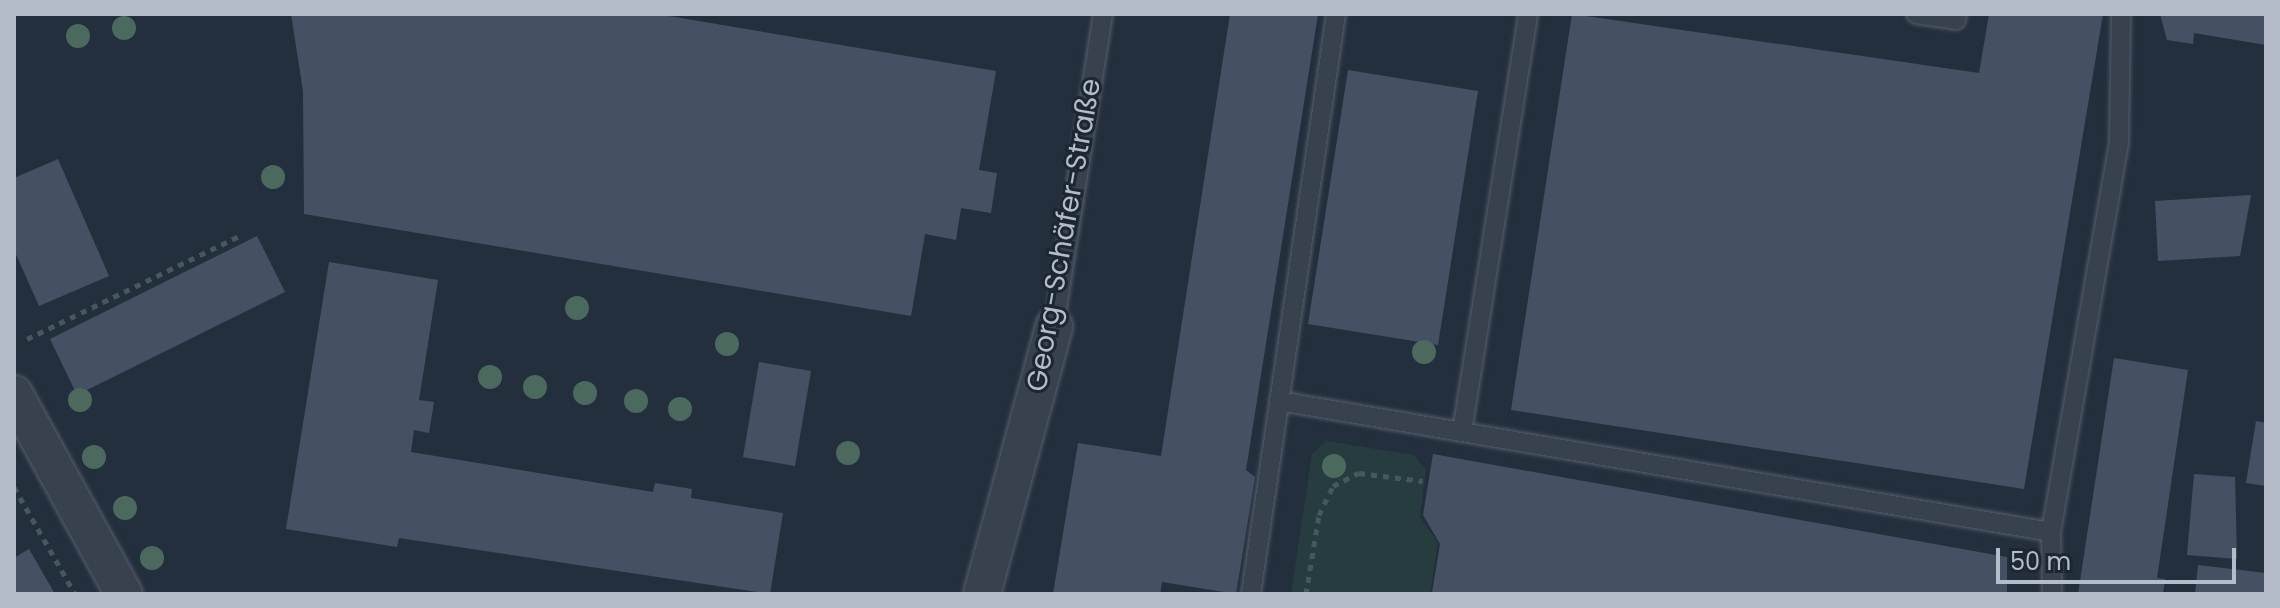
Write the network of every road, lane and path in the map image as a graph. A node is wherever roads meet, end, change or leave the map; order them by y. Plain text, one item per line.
1 (1103, 14) edge
2 (1336, 14) edge
3 (1528, 14) edge
4 (1916, 14) edge
5 (1957, 14) edge
6 (2121, 14) edge
7 (239, 236) dead end
8 (1054, 327) joint
9 (27, 339) dead end
10 (1279, 401) junction
11 (18, 414) edge
12 (1462, 432) junction
13 (1422, 481) dead end
14 (14, 487) edge
15 (2051, 532) junction
16 (75, 594) edge
17 (124, 594) edge
18 (982, 594) edge
19 (1251, 594) edge
20 (1306, 594) edge
21 (2052, 594) edge

1 - 8 lane, Georg-Schäfer-Straße
2 - 10 lane
3 - 12 lane
4 - 5 lane
6 - 15 lane
7 - 9 path
8 - 18 street, Georg-Schäfer-Straße
10 - 12 lane
10 - 19 lane
11 - 17 street
12 - 15 lane
13 - 20 path
14 - 16 path
15 - 21 lane

